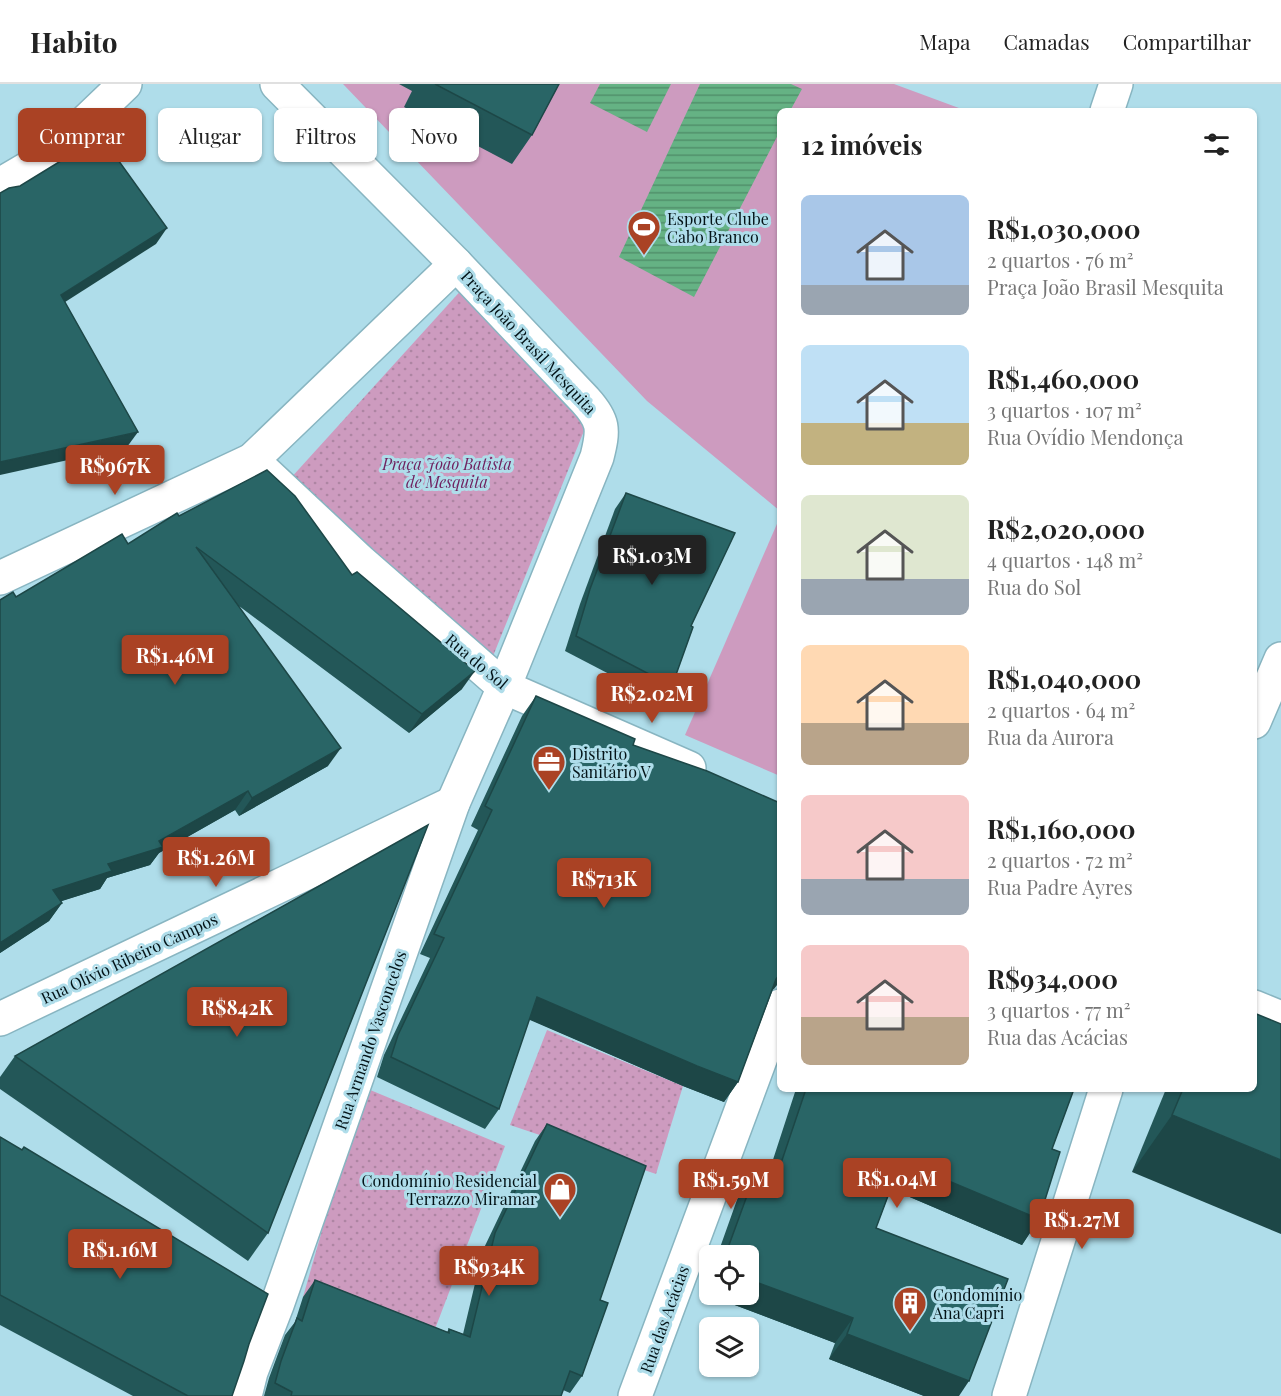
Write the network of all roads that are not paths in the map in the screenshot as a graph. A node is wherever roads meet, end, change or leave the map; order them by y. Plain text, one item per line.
1 (125, 84) edge
2 (277, 84) edge
3 (1116, 84) edge
4 (1108, 108) edge
5 (0, 185) edge
6 (456, 264) junction
7 (252, 460) junction
8 (0, 578) edge
9 (1281, 660) edge
10 (504, 687) junction
11 (1257, 715) edge
12 (716, 781) edge
13 (453, 803) junction
14 (1257, 1008) edge
15 (777, 1014) edge
16 (1281, 1018) edge
17 (0, 1019) edge
18 (1105, 1092) edge
19 (245, 1396) edge
20 (635, 1396) edge
21 (1009, 1396) edge

1 - 5 street
2 - 6 street
3 - 4 street
6 - 7 street, Praça João Brasil Mesquita
6 - 10 street, Praça João Brasil Mesquita
7 - 8 street, Praça João Brasil Mesquita
7 - 10 street, Rua do Sol
9 - 11 street
10 - 12 street, Rua do Sol
10 - 13 street, Rua Armando Vasconcelos
13 - 17 street, Rua Olívio Ribeiro Campos
13 - 19 street, Rua Armando Vasconcelos
14 - 16 street
15 - 20 street, Rua das Acácias
18 - 21 street

